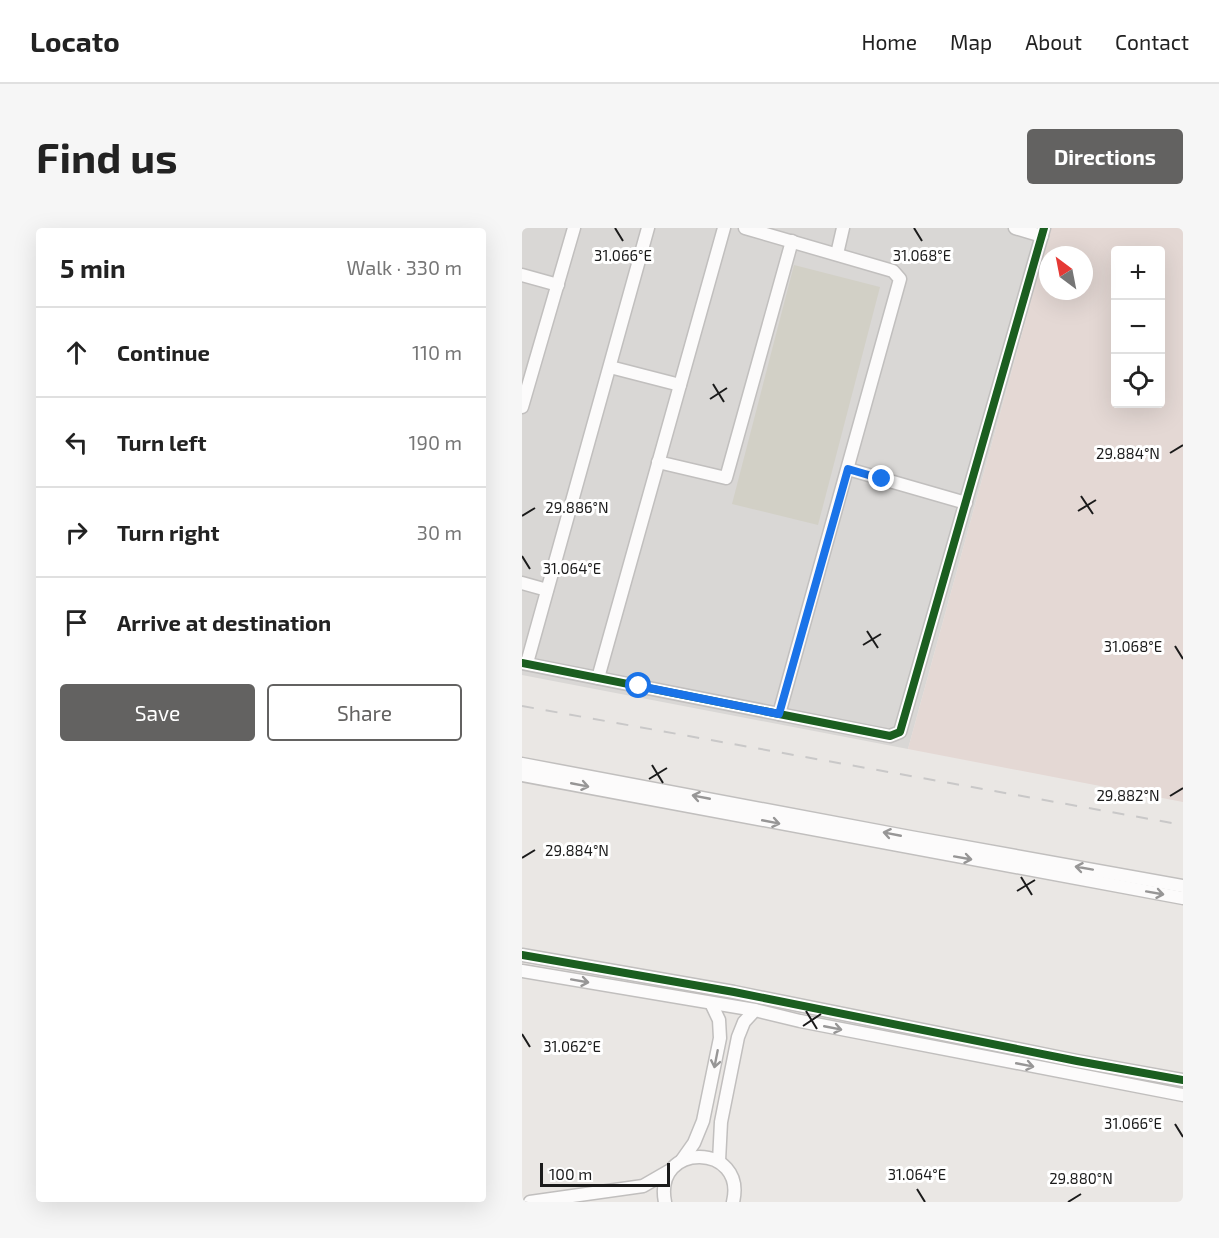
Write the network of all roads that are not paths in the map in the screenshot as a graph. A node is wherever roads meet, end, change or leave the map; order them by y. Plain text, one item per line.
1 (574, 228) edge
2 (633, 228) edge
3 (724, 228) edge
4 (745, 228) edge
5 (843, 228) edge
6 (1015, 228) edge
7 (648, 230) edge
8 (1043, 232) edge
9 (792, 241) junction
10 (837, 254) junction
11 (522, 275) edge
12 (558, 285) junction
13 (610, 366) junction
14 (680, 385) junction
15 (522, 407) edge
16 (658, 462) junction
17 (848, 469) junction
18 (966, 503) junction
19 (522, 583) edge
20 (547, 590) junction
21 (524, 663) edge
22 (598, 678) junction
23 (779, 714) junction
24 (522, 764) edge
25 (522, 775) edge
26 (1183, 886) edge
27 (1183, 898) edge
28 (522, 955) edge
29 (606, 970) junction
30 (522, 971) edge
31 (603, 985) junction
32 (711, 1003) junction
33 (803, 1006) junction
34 (755, 1010) junction
35 (800, 1021) junction
36 (1183, 1080) edge
37 (1183, 1095) edge
38 (682, 1160) junction
39 (718, 1161) junction
40 (669, 1171) junction
41 (530, 1202) edge
42 (536, 1202) edge
43 (665, 1202) edge
44 (733, 1202) edge

1 - 12 street
2 - 7 street
3 - 14 street
4 - 9 street
5 - 10 street
6 - 8 street
7 - 13 street
8 - 18 street
9 - 10 street
9 - 16 street
10 - 17 street
11 - 12 street
12 - 15 street
13 - 14 street
13 - 20 street
14 - 16 street
16 - 22 street
17 - 18 street
17 - 23 street
18 - 23 street
19 - 20 street
20 - 21 street
21 - 22 street
22 - 23 street
26 -> 24 street
25 -> 27 street
28 - 29 street
29 - 31 street
29 - 33 street
30 -> 31 street
31 - 32 street
32 - 34 street
32 -> 38 street
33 - 35 street
33 - 36 street
34 - 35 street
34 - 39 street
35 -> 37 street
38 - 39 street
38 - 40 street
39 - 44 street
40 - 42 street
40 - 43 street
41 - 42 street

